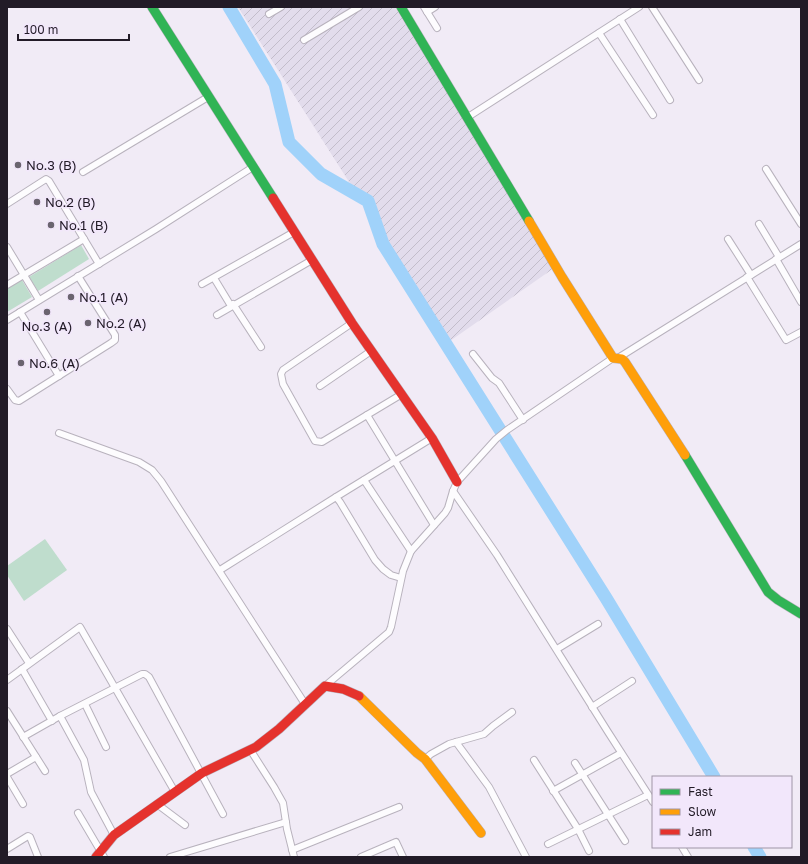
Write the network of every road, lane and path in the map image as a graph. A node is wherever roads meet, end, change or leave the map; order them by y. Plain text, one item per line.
1 (152, 7) edge
2 (281, 7) edge
3 (359, 7) edge
4 (401, 7) edge
5 (435, 7) edge
6 (639, 7) edge
7 (652, 7) edge
8 (425, 10) edge
9 (269, 14) dead end
10 (620, 19) junction
11 (437, 28) dead end
12 (599, 32) junction
13 (304, 40) dead end
14 (699, 80) dead end
15 (208, 97) junction
16 (670, 100) dead end
17 (653, 115) dead end
18 (468, 117) junction
19 (253, 167) junction
20 (766, 169) dead end
21 (83, 172) dead end
22 (7, 204) edge
23 (759, 224) dead end
24 (801, 224) edge
25 (294, 232) junction
26 (84, 239) junction
27 (728, 239) dead end
28 (801, 244) edge
29 (7, 247) edge
30 (778, 258) junction
31 (312, 260) junction
32 (99, 264) junction
33 (24, 275) junction
34 (78, 276) junction
35 (749, 276) junction
36 (214, 278) junction
37 (202, 284) dead end
38 (7, 285) edge
39 (39, 300) junction
40 (801, 302) edge
41 (232, 305) junction
42 (20, 312) junction
43 (217, 315) dead end
44 (7, 320) edge
45 (352, 323) junction
46 (801, 332) edge
47 (261, 347) dead end
48 (371, 351) junction
49 (473, 354) dead end
50 (616, 358) junction
51 (59, 376) junction
52 (320, 386) dead end
53 (7, 389) edge
54 (402, 394) junction
55 (367, 415) junction
56 (523, 420) junction
57 (59, 432) dead end
58 (432, 438) junction
59 (394, 461) junction
60 (364, 480) junction
61 (457, 482) junction
62 (453, 491) junction
63 (336, 497) junction
64 (434, 525) junction
65 (411, 552) junction
66 (220, 570) junction
67 (401, 578) junction
68 (801, 614) edge
69 (598, 624) dead end
70 (7, 628) edge
71 (557, 649) junction
72 (29, 663) junction
73 (22, 669) junction
74 (7, 680) edge
75 (632, 681) dead end
76 (325, 686) junction
77 (116, 688) junction
78 (85, 704) junction
79 (305, 704) junction
80 (592, 707) junction
81 (7, 711) edge
82 (512, 712) dead end
83 (60, 716) junction
84 (52, 721) junction
85 (23, 737) junction
86 (456, 742) junction
87 (106, 747) dead end
88 (251, 751) junction
89 (621, 753) junction
90 (36, 757) junction
91 (425, 758) junction
92 (534, 760) dead end
93 (575, 763) dead end
94 (45, 771) dead end
95 (202, 773) junction
96 (7, 774) edge
97 (582, 775) junction
98 (7, 777) edge
99 (554, 791) junction
100 (175, 792) junction
101 (648, 795) junction
102 (652, 801) edge
103 (23, 804) dead end
104 (157, 804) junction
105 (400, 807) dead end
106 (78, 813) dead end
107 (224, 814) dead end
108 (608, 815) junction
109 (286, 822) junction
110 (185, 825) dead end
111 (578, 829) junction
112 (481, 833) dead end
113 (114, 835) junction
114 (625, 841) dead end
115 (548, 844) dead end
116 (683, 848) edge
117 (7, 849) edge
118 (292, 850) junction
119 (589, 851) dead end
120 (101, 855) edge
121 (38, 857) edge
122 (170, 857) edge
123 (294, 857) edge
124 (361, 857) edge
125 (403, 857) edge
126 (526, 857) edge
127 (688, 857) edge

1 - 15 street
2 - 9 street
3 - 13 street
4 - 18 street
5 - 8 street
6 - 10 street
7 - 14 street
8 - 11 street
10 - 12 street
10 - 16 street
12 - 17 street
12 - 18 street
15 - 19 street
15 - 21 street
18 - 50 street
19 - 25 street
19 - 32 street
20 - 24 street
22 - 26 street
23 - 30 street
25 - 31 street
25 - 36 street
26 - 32 street
26 - 33 street
27 - 35 street
28 - 30 street
29 - 33 street
30 - 35 street
30 - 40 street
31 - 41 street
31 - 45 street
32 - 34 street
33 - 38 street
33 - 39 street
34 - 39 street
34 - 51 street
35 - 46 street
35 - 50 street
36 - 37 street
36 - 41 street
39 - 42 street
41 - 43 street
41 - 47 street
42 - 44 street
42 - 51 street
45 - 48 street
45 - 55 street
48 - 52 street
48 - 54 street
49 - 56 street
50 - 56 street
50 - 68 street
51 - 53 street
54 - 55 street
54 - 58 street
55 - 59 street
56 - 61 street
57 - 66 street
58 - 59 street
58 - 61 street
59 - 60 street
59 - 64 street
60 - 63 street
60 - 65 street
61 - 62 street
62 - 64 street
62 - 71 street
63 - 66 street
63 - 67 street
64 - 65 street
65 - 67 street
66 - 79 street
67 - 76 street
69 - 71 street
70 - 72 street
71 - 80 street
72 - 73 street
72 - 77 street
73 - 74 street
73 - 84 street
75 - 80 street
76 - 79 street
76 - 91 street
77 - 78 street
77 - 95 street
77 - 100 street
78 - 83 street
78 - 87 street
79 - 88 street
80 - 89 street
81 - 85 street
82 - 86 street
83 - 84 street
83 - 113 street
84 - 85 street
85 - 90 street
86 - 91 street
86 - 126 street
88 - 95 street
88 - 109 street
89 - 97 street
89 - 101 street
90 - 94 street
90 - 96 street
91 - 112 street
92 - 99 street
93 - 97 street
95 - 100 street
95 - 107 street
97 - 99 street
97 - 108 street
98 - 103 street
99 - 111 street
100 - 104 street
101 - 102 street
101 - 108 street
104 - 110 street
104 - 113 street
105 - 118 street
106 - 120 street
108 - 111 street
108 - 114 street
109 - 118 street
109 - 122 street
111 - 115 street
111 - 119 street
113 - 120 street
116 - 127 street
117 - 121 street
118 - 123 street
124 - 125 street

